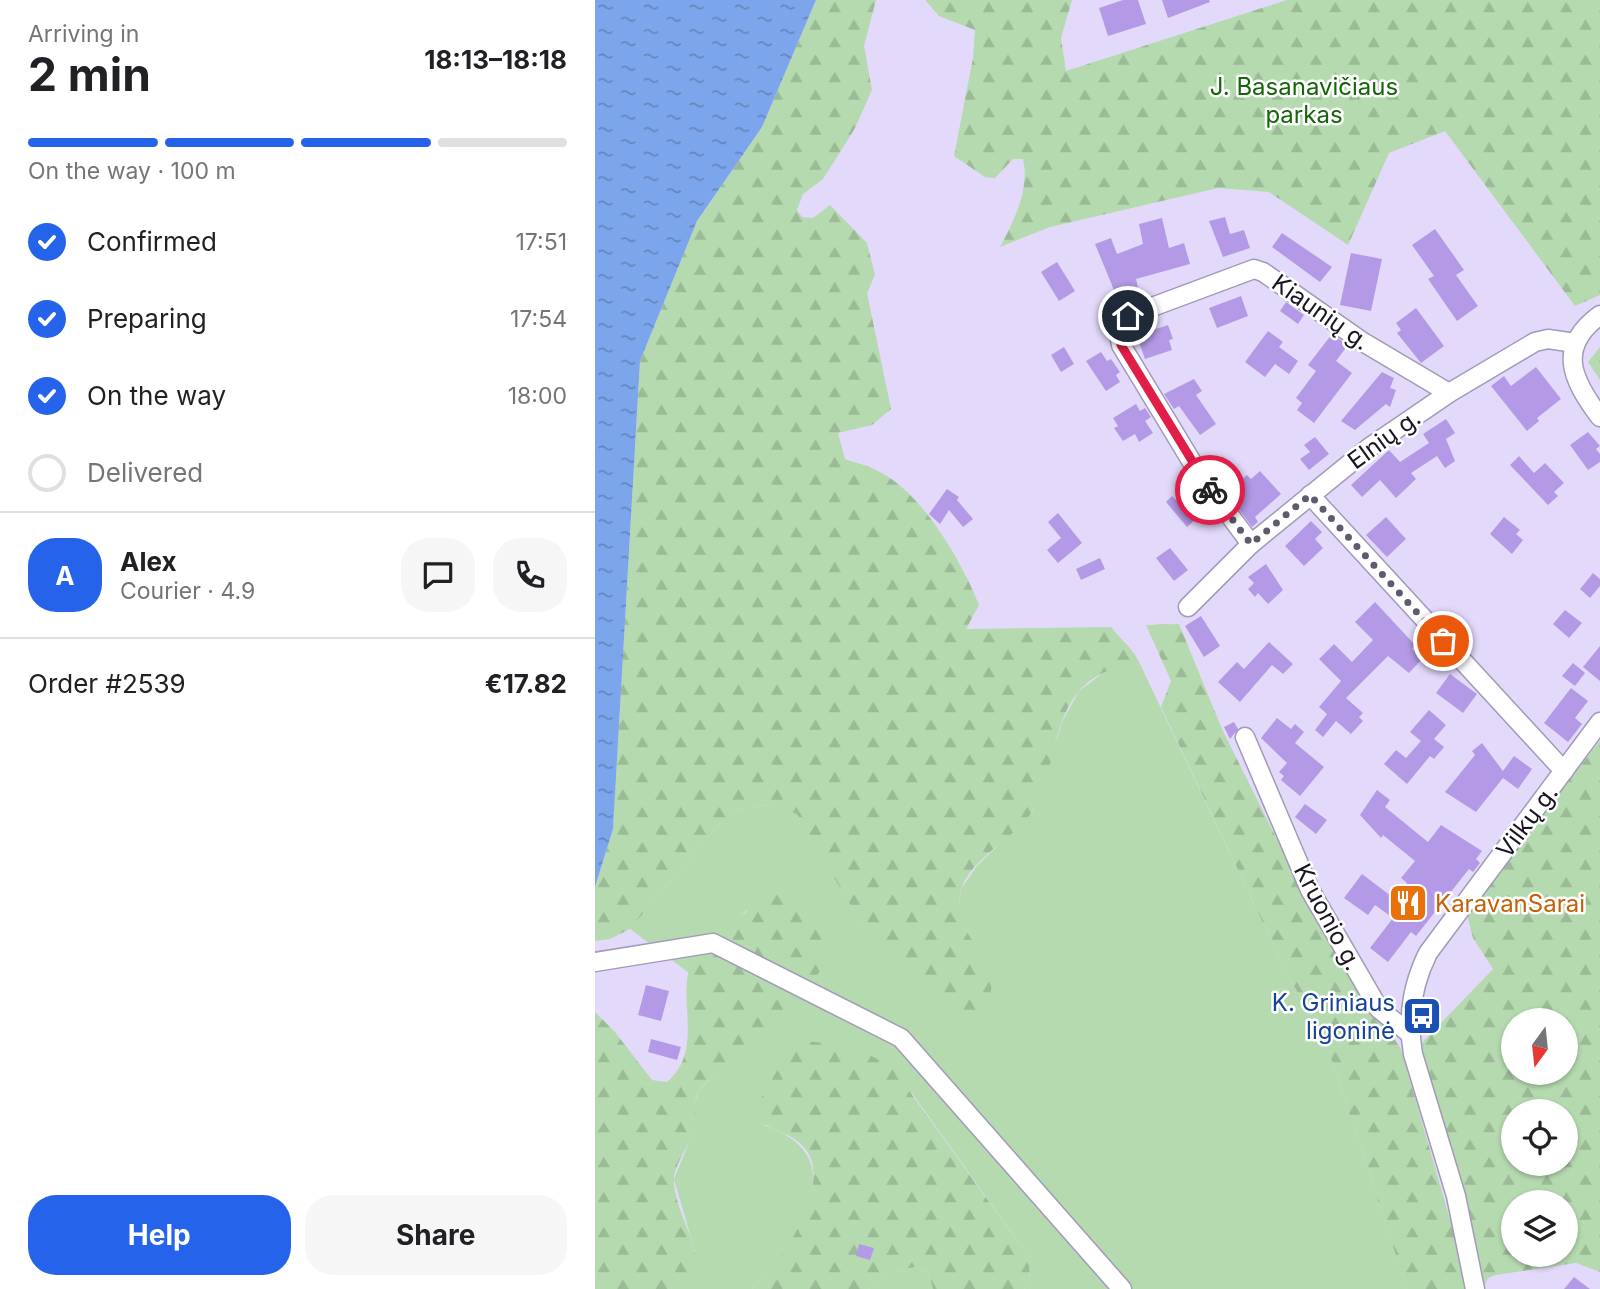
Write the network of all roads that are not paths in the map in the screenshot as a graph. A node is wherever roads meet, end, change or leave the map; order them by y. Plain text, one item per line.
1 (1600, 315) edge
2 (1575, 343) junction
3 (1449, 393) junction
4 (1600, 417) edge
5 (1310, 495) junction
6 (1251, 544) junction
7 (1188, 607) dead end
8 (1600, 722) edge
9 (1245, 737) dead end
10 (1565, 771) junction
11 (595, 962) edge
12 (1409, 1033) junction
13 (1122, 1289) edge
14 (1475, 1289) edge

1 - 2 street
2 - 3 street, Elnių g.
2 - 4 street
3 - 5 street, Elnių g.
3 - 6 street, Kiaunių g.
5 - 6 street, Elnių g.
5 - 10 street
6 - 7 street, Elnių g.
8 - 10 street, Vilkų g.
9 - 12 street, Kruonio g.
10 - 12 street, Vilkų g.
11 - 13 street
12 - 14 street

